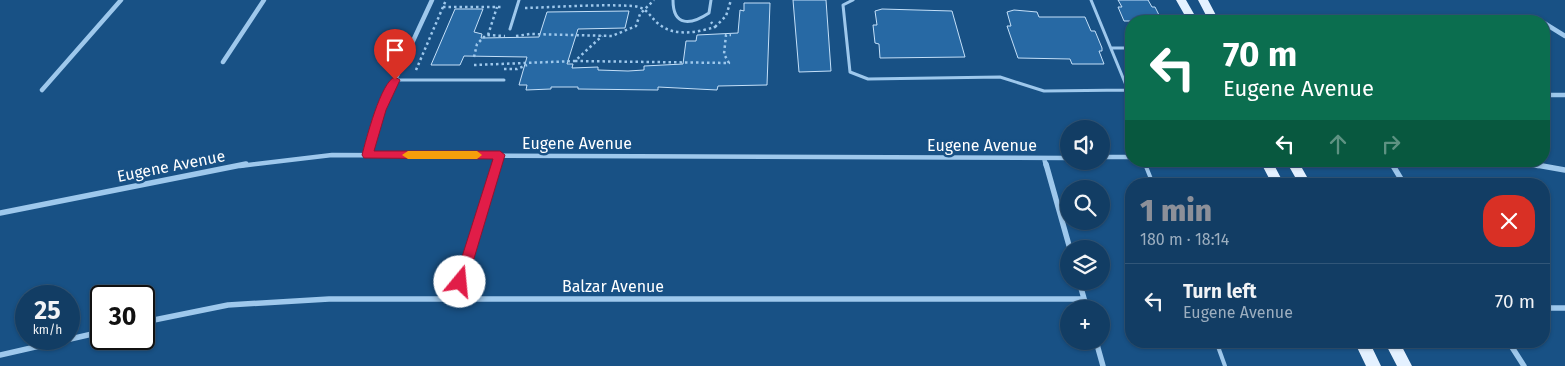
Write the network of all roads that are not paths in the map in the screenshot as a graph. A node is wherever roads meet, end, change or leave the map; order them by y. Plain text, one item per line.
1 (121, 0) edge
2 (264, 0) edge
3 (432, 0) edge
4 (519, 0) edge
5 (673, 0) edge
6 (711, 0) edge
7 (853, 0) edge
8 (1092, 0) edge
9 (1181, 0) edge
10 (1203, 0) edge
11 (1190, 15) edge
12 (1211, 15) edge
13 (1550, 27) edge
14 (510, 29) dead end
15 (1565, 36) edge
16 (1111, 48) junction
17 (1125, 48) edge
18 (223, 62) dead end
19 (395, 80) junction
20 (504, 80) dead end
21 (1125, 83) edge
22 (42, 90) dead end
23 (1125, 90) edge
24 (1550, 95) edge
25 (1565, 95) edge
26 (368, 155) junction
27 (500, 155) junction
28 (1110, 157) edge
29 (1125, 157) edge
30 (1044, 158) junction
31 (1060, 158) edge
32 (1394, 167) edge
33 (1547, 167) edge
34 (1565, 170) edge
35 (1400, 178) edge
36 (0, 213) edge
37 (1067, 240) edge
38 (1081, 290) edge
39 (455, 300) junction
40 (1060, 300) edge
41 (1084, 300) edge
42 (1550, 308) edge
43 (1565, 308) edge
44 (155, 320) edge
45 (90, 335) edge
46 (1219, 348) edge
47 (1365, 348) edge
48 (1395, 348) edge
49 (1512, 348) edge
50 (1099, 350) edge
51 (0, 355) edge
52 (1103, 366) edge
53 (1226, 366) edge
54 (1374, 366) edge
55 (1405, 366) edge
56 (1524, 366) edge

1 - 22 street
2 - 18 street
3 - 19 street
4 - 14 lane
5 - 6 lane
7 - 23 lane
8 - 16 lane
9 - 11 main road
10 - 12 main road
13 - 15 street
16 - 17 lane
16 - 21 lane
19 - 20 lane
19 - 26 street
24 - 25 street
26 - 27 street, Eugene Avenue
26 - 36 street, Eugene Avenue
27 - 30 street, Eugene Avenue
27 - 39 street
28 - 29 street
30 - 31 street, Eugene Avenue
30 - 37 street
32 - 35 street
33 - 34 street
38 - 41 street
39 - 40 street, Balzar Avenue
39 - 44 street, Balzar Avenue
42 - 43 street
45 - 51 street
46 - 53 lane
47 - 54 main road
48 - 55 main road
49 - 56 street
50 - 52 street

